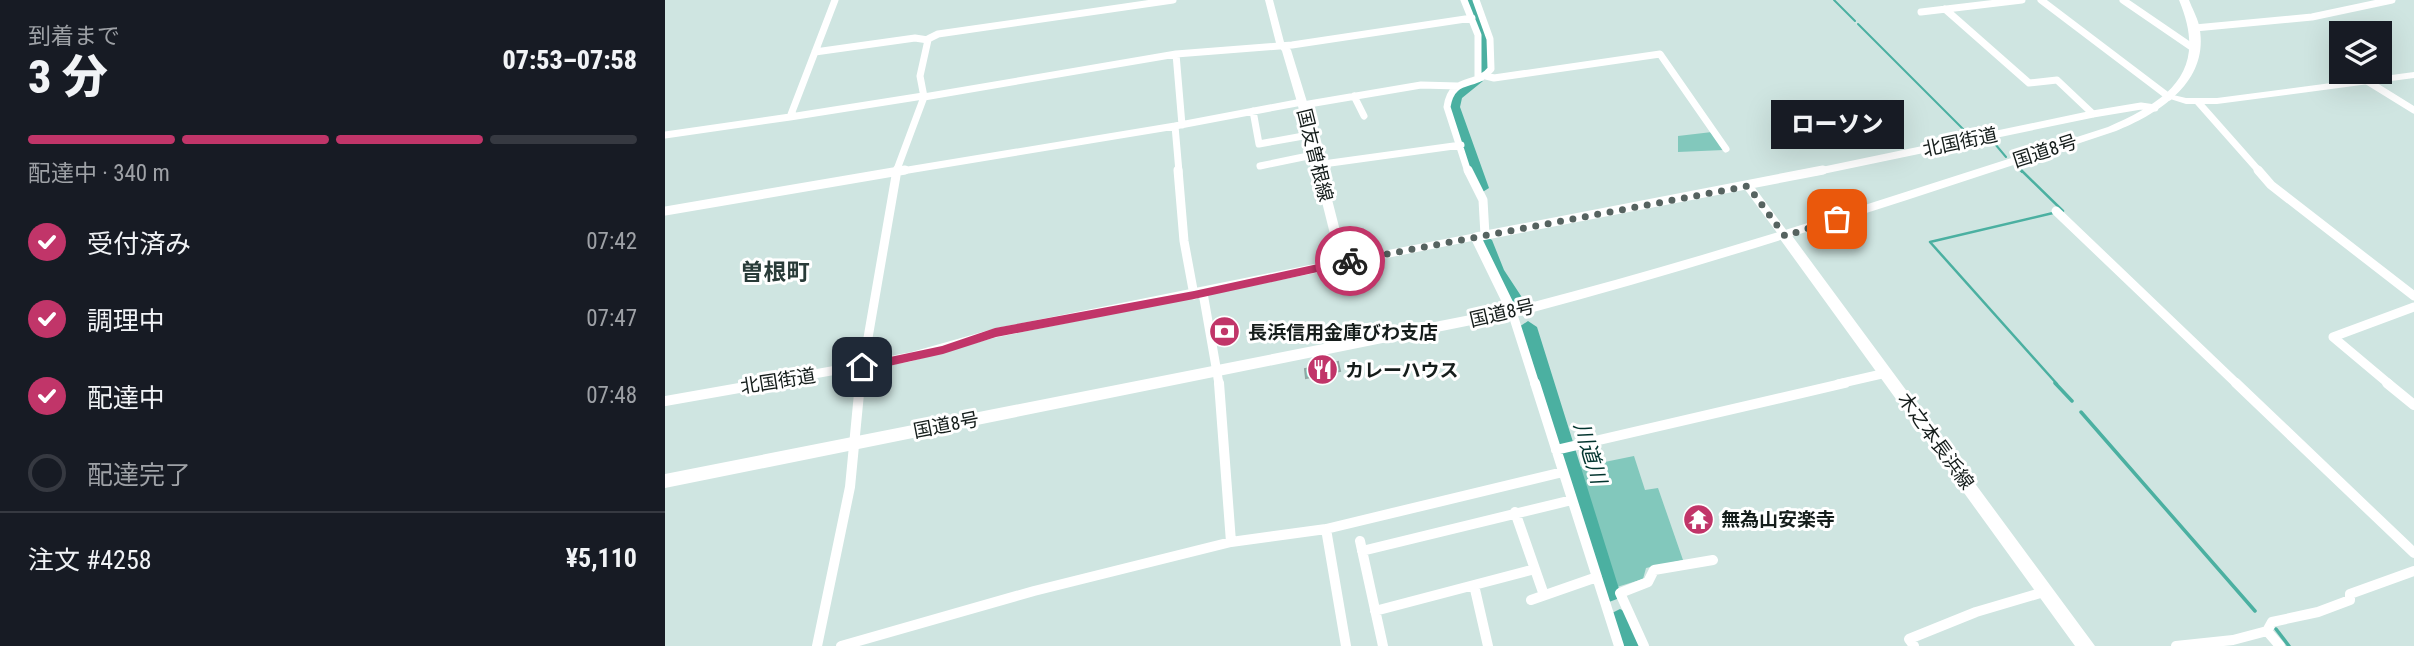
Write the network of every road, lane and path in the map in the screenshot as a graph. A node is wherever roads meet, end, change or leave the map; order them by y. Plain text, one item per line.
1 (835, 0) edge
2 (1173, 0) edge
3 (1269, 0) edge
4 (1464, 0) edge
5 (1476, 0) edge
6 (2022, 0) edge
7 (2041, 0) edge
8 (2123, 0) edge
9 (2184, 0) edge
10 (2392, 0) edge
11 (1945, 9) junction
12 (1921, 12) dead end
13 (1472, 18) junction
14 (2195, 29) junction
15 (2170, 33) junction
16 (928, 39) junction
17 (1283, 46) junction
18 (2196, 50) junction
19 (815, 52) junction
20 (1176, 54) junction
21 (2414, 75) edge
22 (1482, 76) junction
23 (2392, 78) edge
24 (2343, 84) edge
25 (2372, 84) edge
26 (1458, 86) junction
27 (1354, 96) junction
28 (924, 97) junction
29 (2169, 97) junction
30 (2198, 102) junction
31 (1302, 103) junction
32 (2155, 108) junction
33 (2414, 110) edge
34 (1253, 111) junction
35 (2093, 114) junction
36 (1364, 116) dead end
37 (790, 117) junction
38 (1178, 125) junction
39 (665, 135) edge
40 (1309, 135) junction
41 (1461, 145) junction
42 (1726, 149) dead end
43 (1314, 160) junction
44 (1260, 166) dead end
45 (896, 171) junction
46 (1748, 186) junction
47 (665, 211) edge
48 (2056, 211) dead end
49 (1481, 236) junction
50 (1785, 236) junction
51 (1342, 263) junction
52 (1198, 294) junction
53 (2414, 296) edge
54 (2414, 307) edge
55 (1512, 312) junction
56 (862, 367) junction
57 (1218, 372) junction
58 (1887, 373) junction
59 (665, 401) edge
60 (2414, 405) edge
61 (852, 444) junction
62 (1562, 449) junction
63 (1563, 472) junction
64 (665, 481) edge
65 (1572, 500) junction
66 (1515, 512) junction
67 (1327, 529) junction
68 (1231, 542) junction
69 (2414, 553) edge
70 (1713, 560) dead end
71 (1535, 569) junction
72 (2414, 571) edge
73 (1597, 577) junction
74 (1474, 585) junction
75 (2047, 592) junction
76 (1544, 595) junction
77 (1531, 600) dead end
78 (1627, 608) junction
79 (1375, 611) junction
80 (1608, 612) junction
81 (2267, 631) junction
82 (817, 646) edge
83 (841, 646) edge
84 (1346, 646) edge
85 (1383, 646) edge
86 (1488, 646) edge
87 (1619, 646) edge
88 (1644, 646) edge
89 (1914, 646) edge
90 (2086, 646) edge
91 (2176, 646) edge
92 (2280, 646) edge

1 - 19 street
2 - 16 street
3 - 17 main road, 国友曽根線
4 - 13 street
5 - 22 street
6 - 11 street
7 - 29 street
8 - 15 street
9 - 14 main road, 国道8号
10 - 14 street
11 - 12 street
11 - 35 street
13 - 17 street
13 - 22 street
14 - 15 street
14 - 18 main road, 国道8号
15 - 18 street
16 - 19 street
16 - 28 street
17 - 20 street
17 - 31 main road, 国友曽根線
18 - 29 main road, 国道8号
19 - 37 street
20 - 28 street
20 - 38 street
21 - 23 main road
22 - 26 street
22 - 42 street
24 - 30 main road
25 - 33 street
26 - 27 street
26 - 41 street
27 - 31 street
27 - 36 street
28 - 37 street
28 - 45 street
29 - 30 main road
29 - 32 main road, 国道8号
30 - 53 street
31 - 34 street
31 - 40 main road, 国友曽根線
32 - 35 street, 北国街道
32 - 50 main road, 国道8号
34 - 38 street
34 - 40 street
35 - 46 street, 北国街道
37 - 39 street
38 - 45 street
38 - 52 street
40 - 43 main road, 国友曽根線
41 - 43 street
41 - 49 street
43 - 44 street
43 - 51 main road, 国友曽根線
45 - 47 street
45 - 56 street
46 - 49 street, 北国街道
46 - 50 street
48 - 69 street
49 - 51 main road
49 - 55 main road
50 - 55 main road, 国道8号
50 - 58 main road, 木之本長浜線
51 - 52 street, 北国街道
52 - 56 street, 北国街道
52 - 57 street
54 - 60 street
55 - 57 main road, 国道8号
55 - 62 street
56 - 59 street, 北国街道
56 - 61 street
57 - 61 main road, 国道8号
57 - 68 street
58 - 62 street
58 - 75 main road, 木之本長浜線
61 - 64 main road, 国道8号
61 - 82 street
62 - 63 street
63 - 65 street
63 - 67 street
65 - 66 street
65 - 73 street
66 - 71 street
66 - 79 street
67 - 68 street
67 - 84 street
68 - 83 street
70 - 78 street
71 - 74 street
71 - 76 street
72 - 81 street
73 - 76 street
73 - 80 street
74 - 79 street
74 - 86 street
75 - 89 street
75 - 90 main road, 木之本長浜線
76 - 77 street
78 - 80 street
78 - 88 street
79 - 85 street
80 - 87 street
81 - 91 street
81 - 92 street

